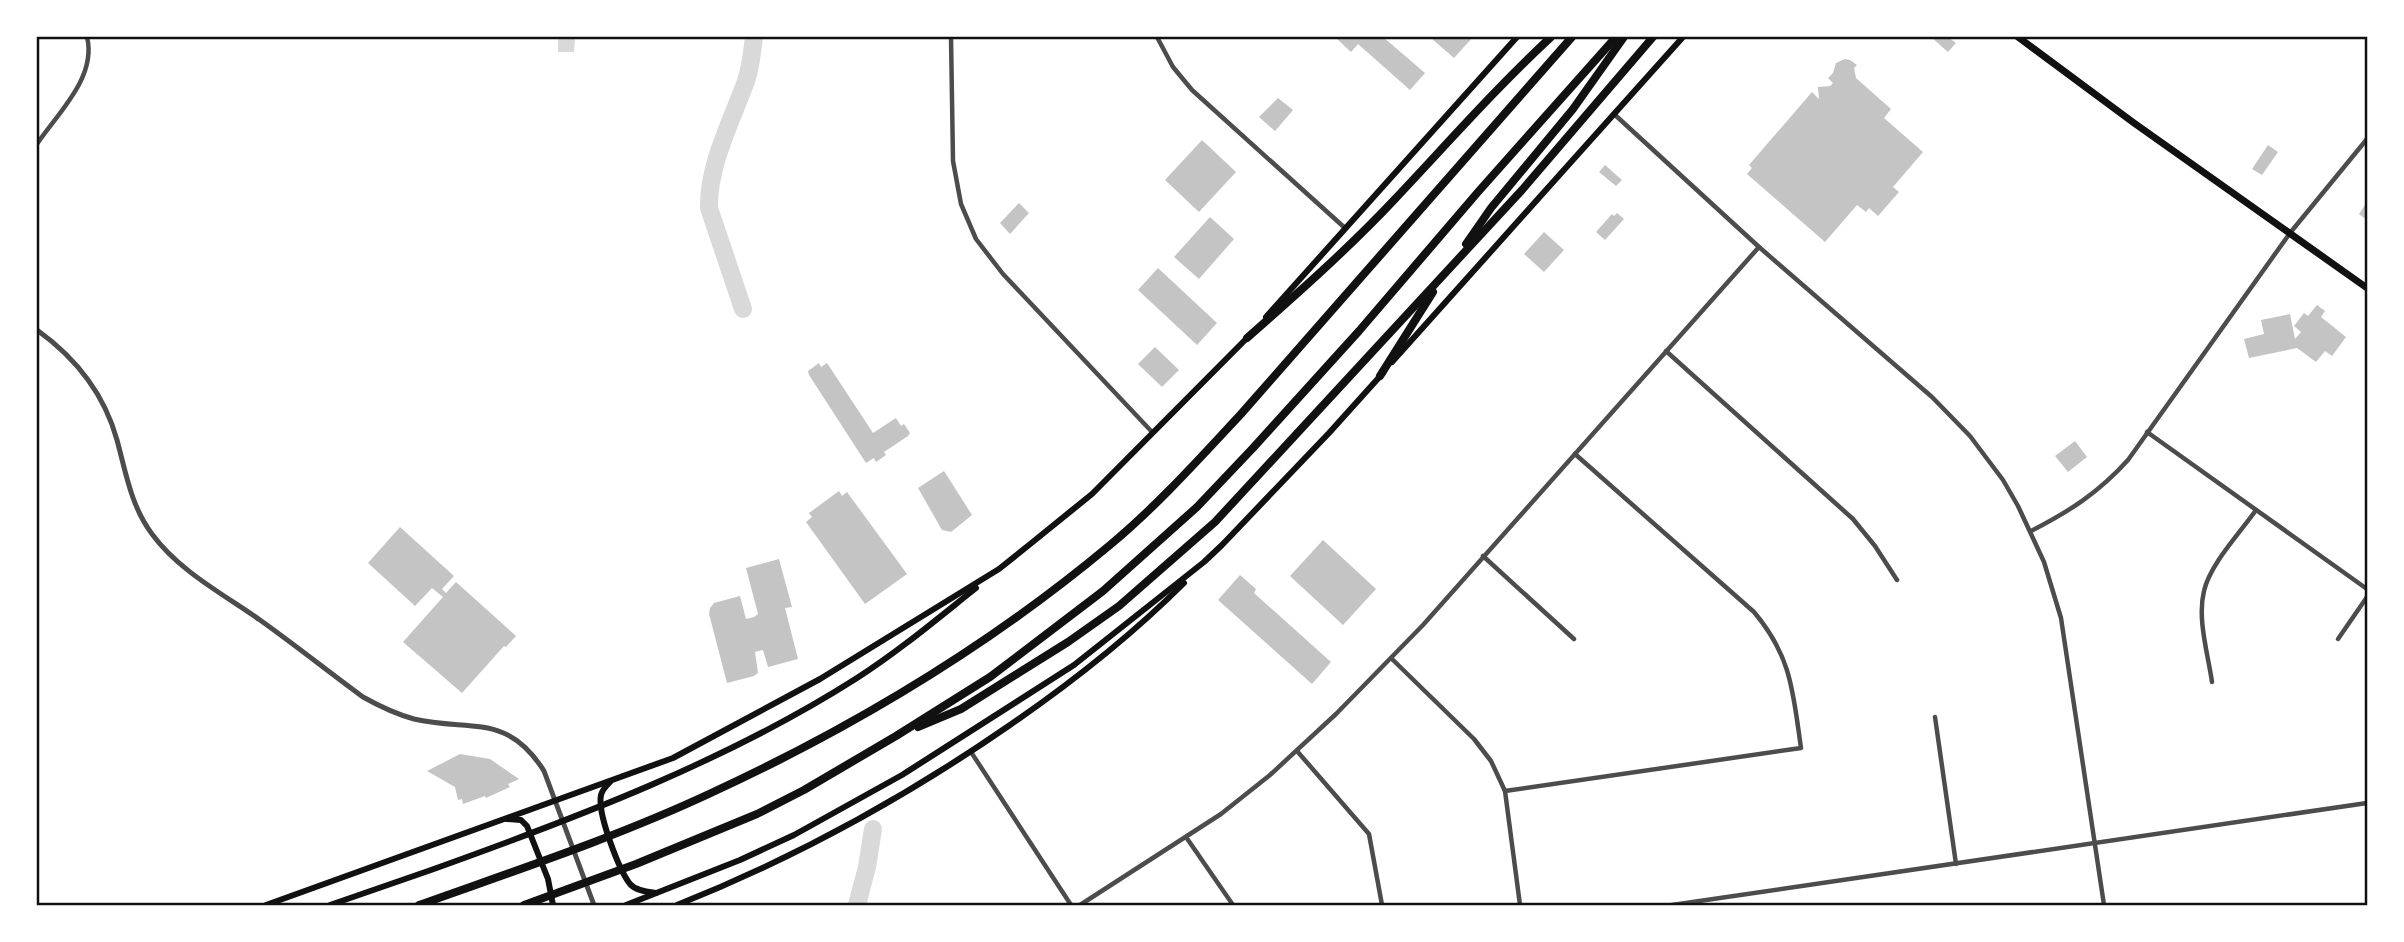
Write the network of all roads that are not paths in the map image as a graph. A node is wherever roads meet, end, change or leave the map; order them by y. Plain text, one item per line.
1 (87, 37) edge
2 (951, 37) edge
3 (1157, 37) edge
4 (1517, 37) edge
5 (1551, 37) edge
6 (1572, 37) edge
7 (1616, 37) edge
8 (1624, 37) edge
9 (1653, 37) edge
10 (1684, 37) edge
11 (2018, 37) edge
12 (1613, 113) junction
13 (2367, 139) edge
14 (37, 144) edge
15 (1345, 228) junction
16 (2290, 233) junction
17 (1759, 247) junction
18 (2367, 288) edge
19 (37, 330) edge
20 (1247, 338) junction
21 (1666, 351) junction
22 (1380, 376) junction
23 (2147, 432) junction
24 (1154, 434) junction
25 (1575, 454) junction
26 (2256, 510) junction
27 (2031, 531) junction
28 (1483, 556) junction
29 (1204, 562) junction
30 (999, 569) junction
31 (1897, 580) dead end
32 (2367, 589) edge
33 (2367, 597) edge
34 (1574, 639) dead end
35 (2338, 639) dead end
36 (1392, 659) junction
37 (2212, 682) dead end
38 (1935, 717) dead end
39 (896, 737) junction
40 (1297, 751) junction
41 (971, 752) junction
42 (617, 777) junction
43 (1505, 791) junction
44 (556, 799) junction
45 (2367, 803) edge
46 (502, 818) junction
47 (1186, 837) junction
48 (2095, 844) junction
49 (1956, 864) junction
50 (659, 893) junction
51 (593, 904) edge
52 (266, 905) edge
53 (330, 905) edge
54 (419, 905) edge
55 (524, 905) edge
56 (553, 905) edge
57 (626, 905) edge
58 (677, 905) edge
59 (1071, 905) edge
60 (1080, 905) edge
61 (1233, 905) edge
62 (1382, 905) edge
63 (1520, 905) edge
64 (1672, 905) edge
65 (2104, 905) edge

1 - 14 street
2 - 24 street
3 - 15 street
4 - 15 main road
5 - 20 highway
6 - 54 highway
7 - 39 highway
8 - 22 highway
9 - 39 highway
10 - 12 main road
11 - 16 main road
12 - 17 street
12 - 22 main road
13 - 16 street
15 - 20 main road
16 - 18 main road
16 - 23 street
17 - 21 street
17 - 27 street
19 - 44 street
20 - 24 main road
21 - 25 street
21 - 31 street
22 - 29 main road
23 - 26 street
23 - 27 street
24 - 30 main road
25 - 28 street
25 - 43 street
26 - 32 street
26 - 37 street
27 - 48 street
28 - 34 street
28 - 36 street
29 - 41 main road
29 - 50 main road
30 - 42 main road
30 - 53 main road
33 - 35 street
36 - 40 street
36 - 43 street
38 - 49 street
39 - 55 highway
40 - 47 street
40 - 62 street
41 - 58 main road
41 - 59 street
42 - 44 main road
42 - 50 main road
43 - 63 street
44 - 46 main road
44 - 51 street
45 - 48 street
46 - 52 main road
46 - 56 main road
47 - 60 street
47 - 61 street
48 - 49 street
48 - 65 street
49 - 64 street
50 - 57 main road

